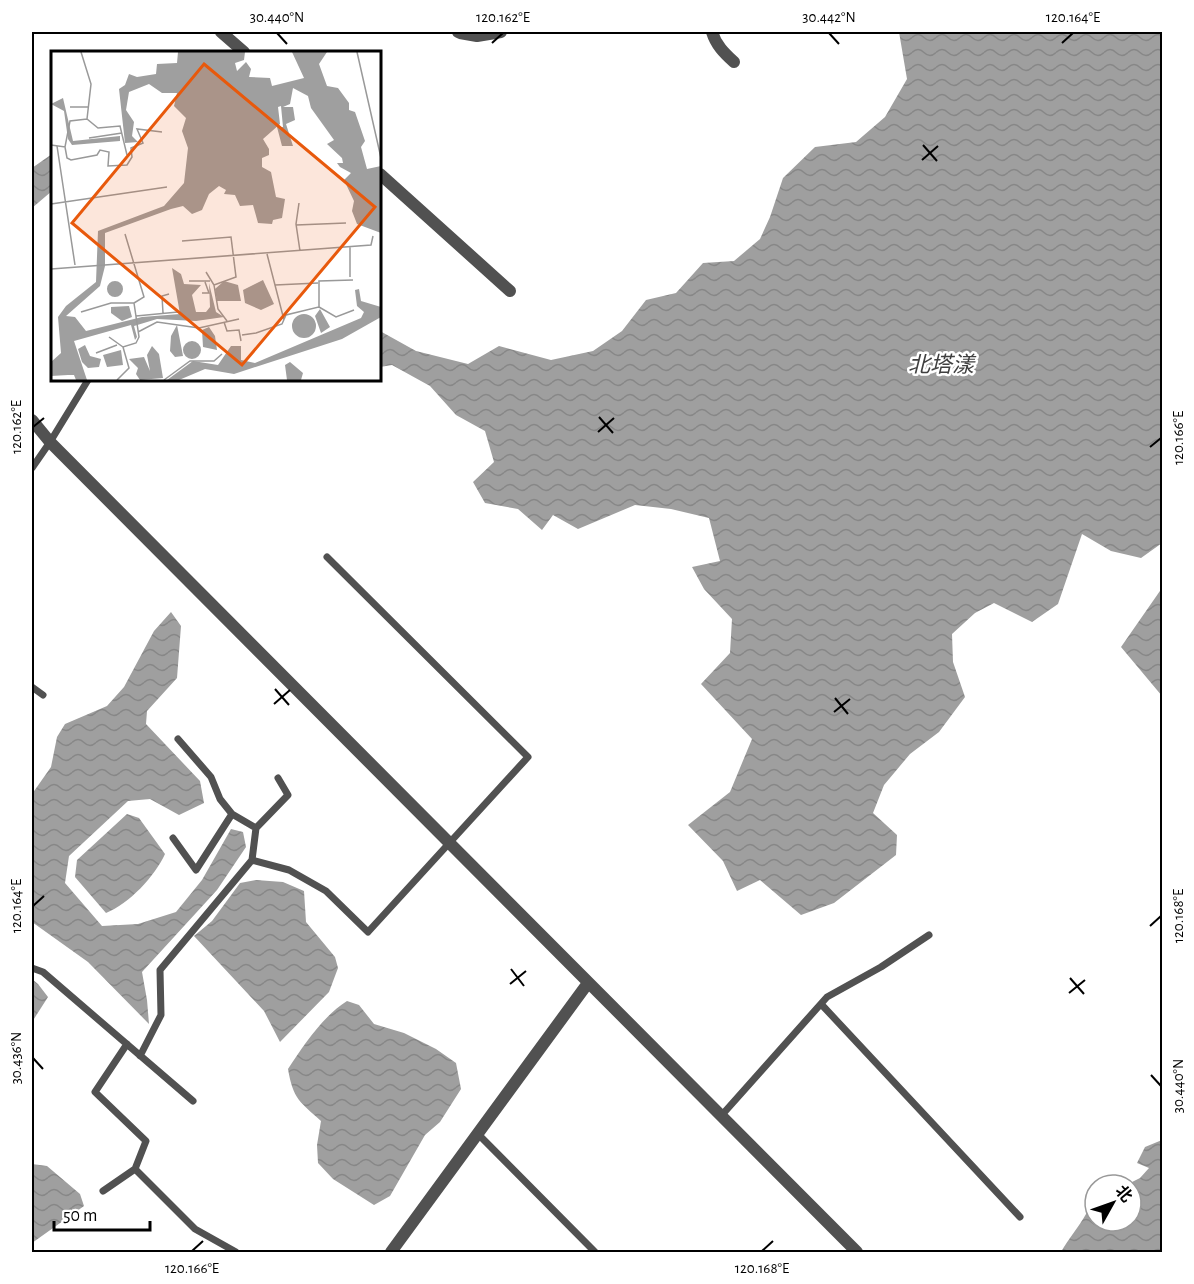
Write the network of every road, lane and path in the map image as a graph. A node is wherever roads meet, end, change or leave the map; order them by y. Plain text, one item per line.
1 (221, 32) edge
2 (458, 32) edge
3 (501, 32) edge
4 (712, 32) edge
5 (243, 51) edge
6 (734, 62) dead end
7 (381, 175) edge
8 (510, 291) dead end
9 (87, 381) edge
10 (32, 420) edge
11 (50, 442) junction
12 (32, 468) edge
13 (327, 558) dead end
14 (32, 687) edge
15 (43, 694) dead end
16 (178, 739) dead end
17 (278, 778) dead end
18 (232, 814) junction
19 (256, 828) junction
20 (173, 838) dead end
21 (449, 842) junction
22 (252, 860) junction
23 (929, 935) dead end
24 (32, 968) edge
25 (588, 983) junction
26 (821, 1004) junction
27 (127, 1044) junction
28 (140, 1056) junction
29 (193, 1101) dead end
30 (720, 1117) junction
31 (478, 1134) junction
32 (135, 1169) junction
33 (103, 1191) dead end
34 (1020, 1217) dead end
35 (236, 1252) edge
36 (391, 1252) edge
37 (595, 1252) edge
38 (857, 1252) edge

1 - 5 street
2 - 3 street
4 - 6 street
7 - 8 street
9 - 11 lane
10 - 11 street
11 - 12 lane
11 - 21 street
13 - 21 lane
14 - 15 lane
16 - 18 lane
17 - 19 lane
18 - 19 lane
18 - 20 lane
19 - 22 lane
21 - 22 lane
21 - 25 street
22 - 28 lane
23 - 26 lane
24 - 27 lane
25 - 30 street
25 - 31 street
26 - 30 lane
26 - 34 lane
27 - 28 lane
27 - 32 lane
28 - 29 lane
30 - 38 street
31 - 36 street
31 - 37 lane
32 - 33 lane
32 - 35 lane

